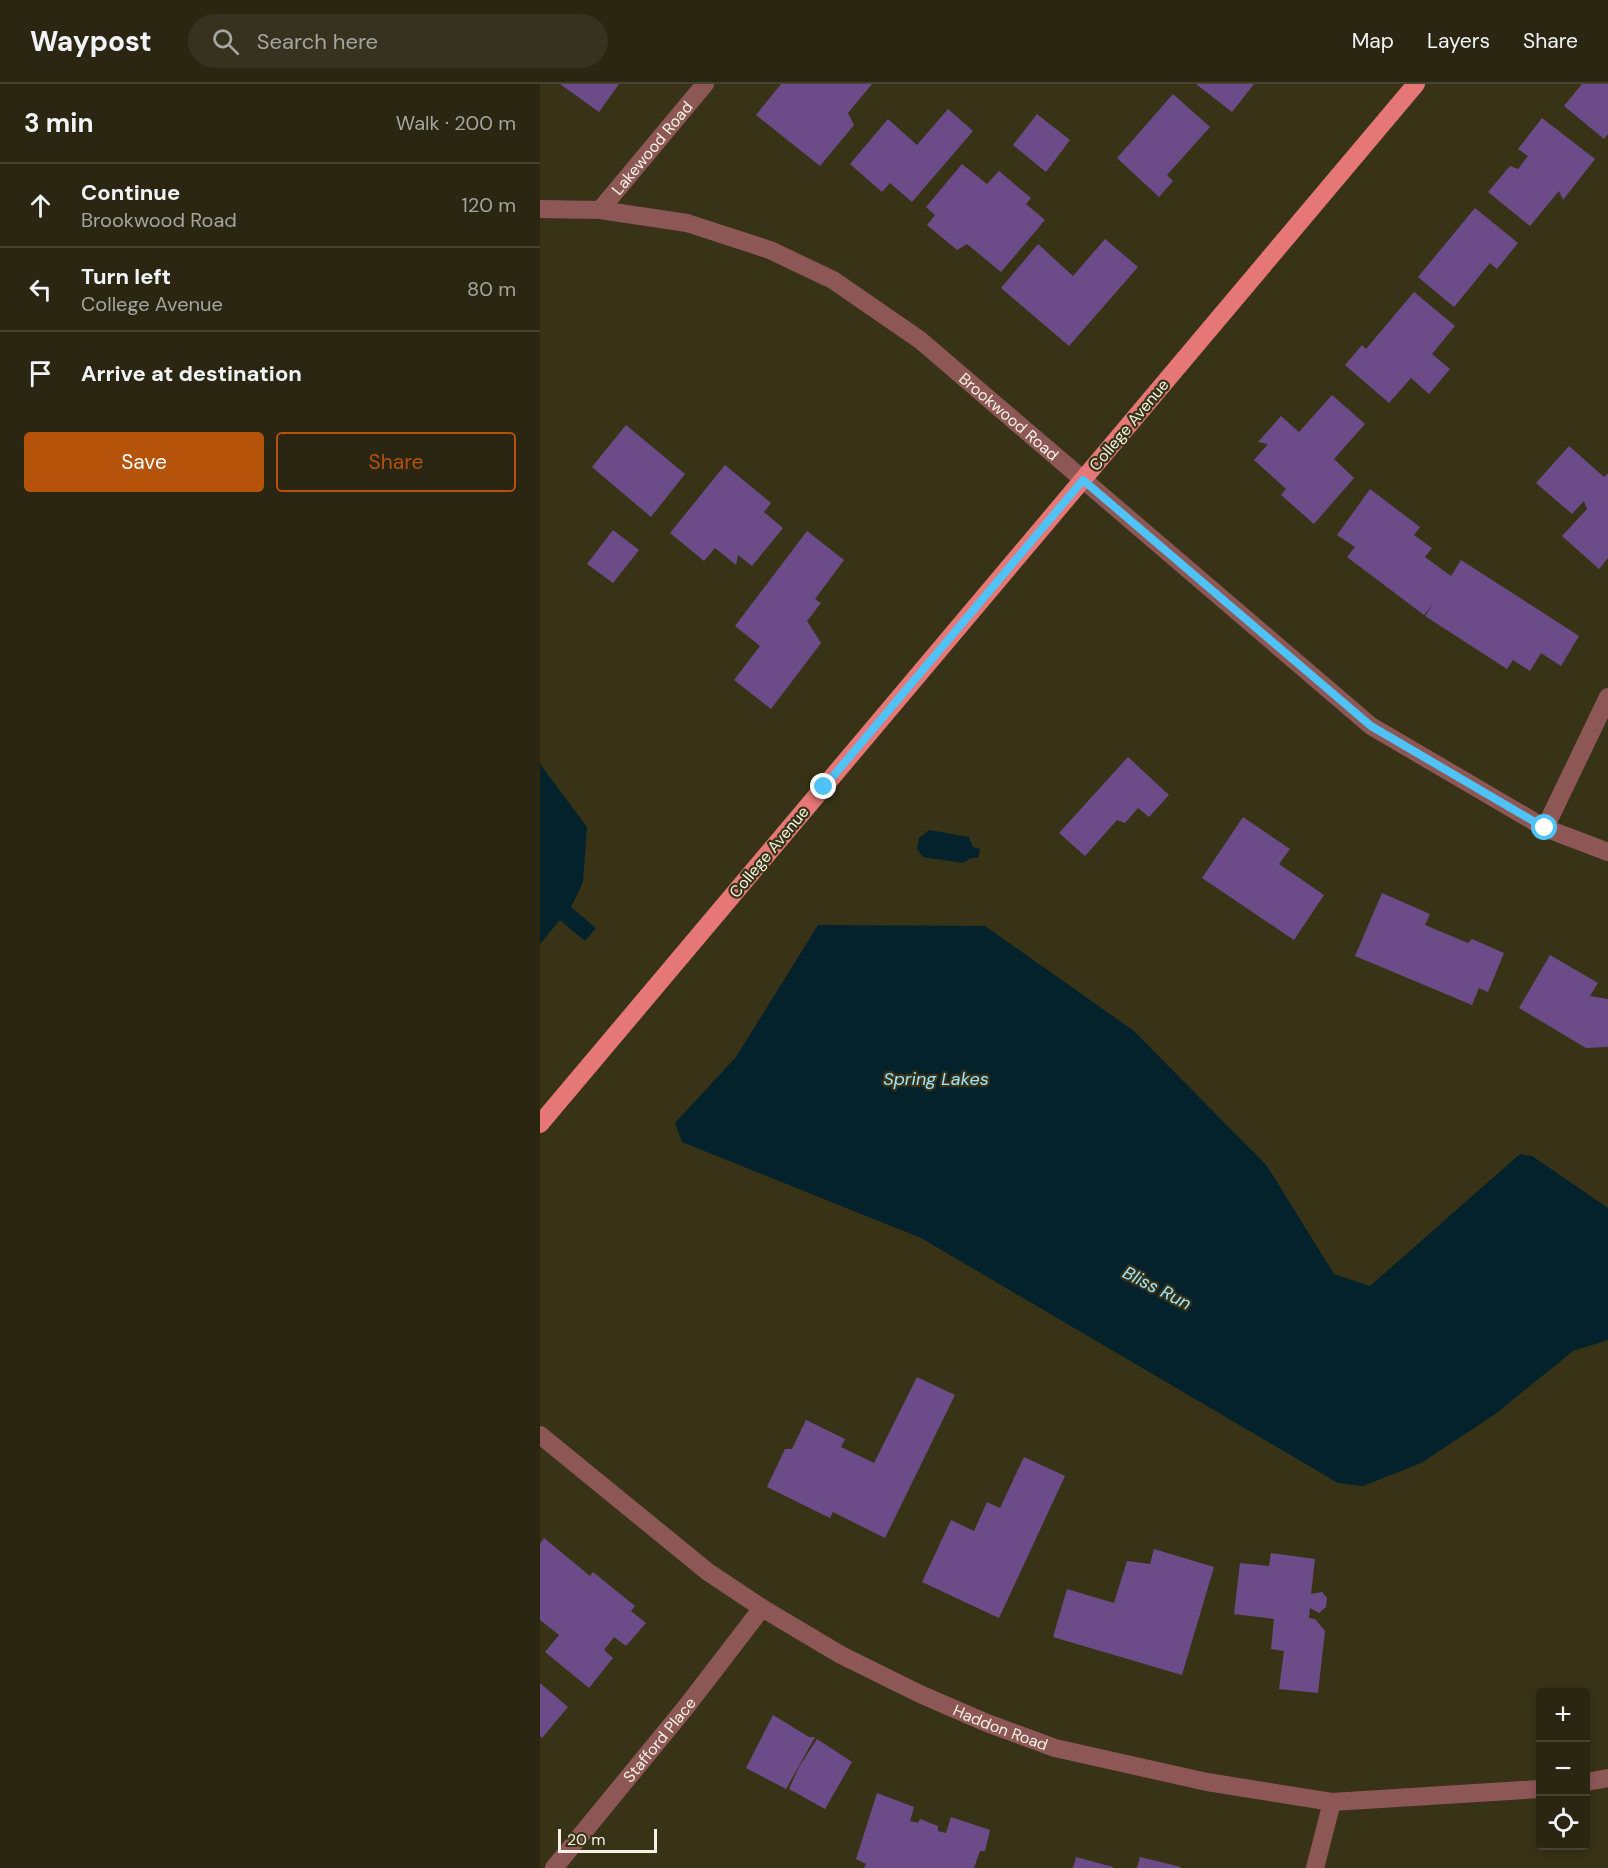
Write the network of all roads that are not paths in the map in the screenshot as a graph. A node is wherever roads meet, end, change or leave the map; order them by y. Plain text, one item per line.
1 (705, 84) edge
2 (1416, 84) edge
3 (540, 209) edge
4 (600, 210) junction
5 (1083, 480) junction
6 (1608, 697) edge
7 (1545, 828) junction
8 (1608, 852) edge
9 (540, 1124) edge
10 (540, 1435) edge
11 (762, 1608) junction
12 (1608, 1778) edge
13 (1590, 1781) edge
14 (1536, 1789) edge
15 (1332, 1802) junction
16 (554, 1868) edge
17 (1315, 1868) edge

1 - 4 street, Lakewood Road
2 - 5 main road, College Avenue
3 - 4 street, Brookwood Road
4 - 5 street, Brookwood Road
5 - 7 street, Brookwood Road
5 - 9 main road, College Avenue
6 - 7 street
7 - 8 street, Brookwood Road
10 - 11 street, Haddon Road
11 - 15 street, Haddon Road
11 - 16 street, Stafford Place
12 - 13 street
14 - 15 street, Haddon Road
15 - 17 street

